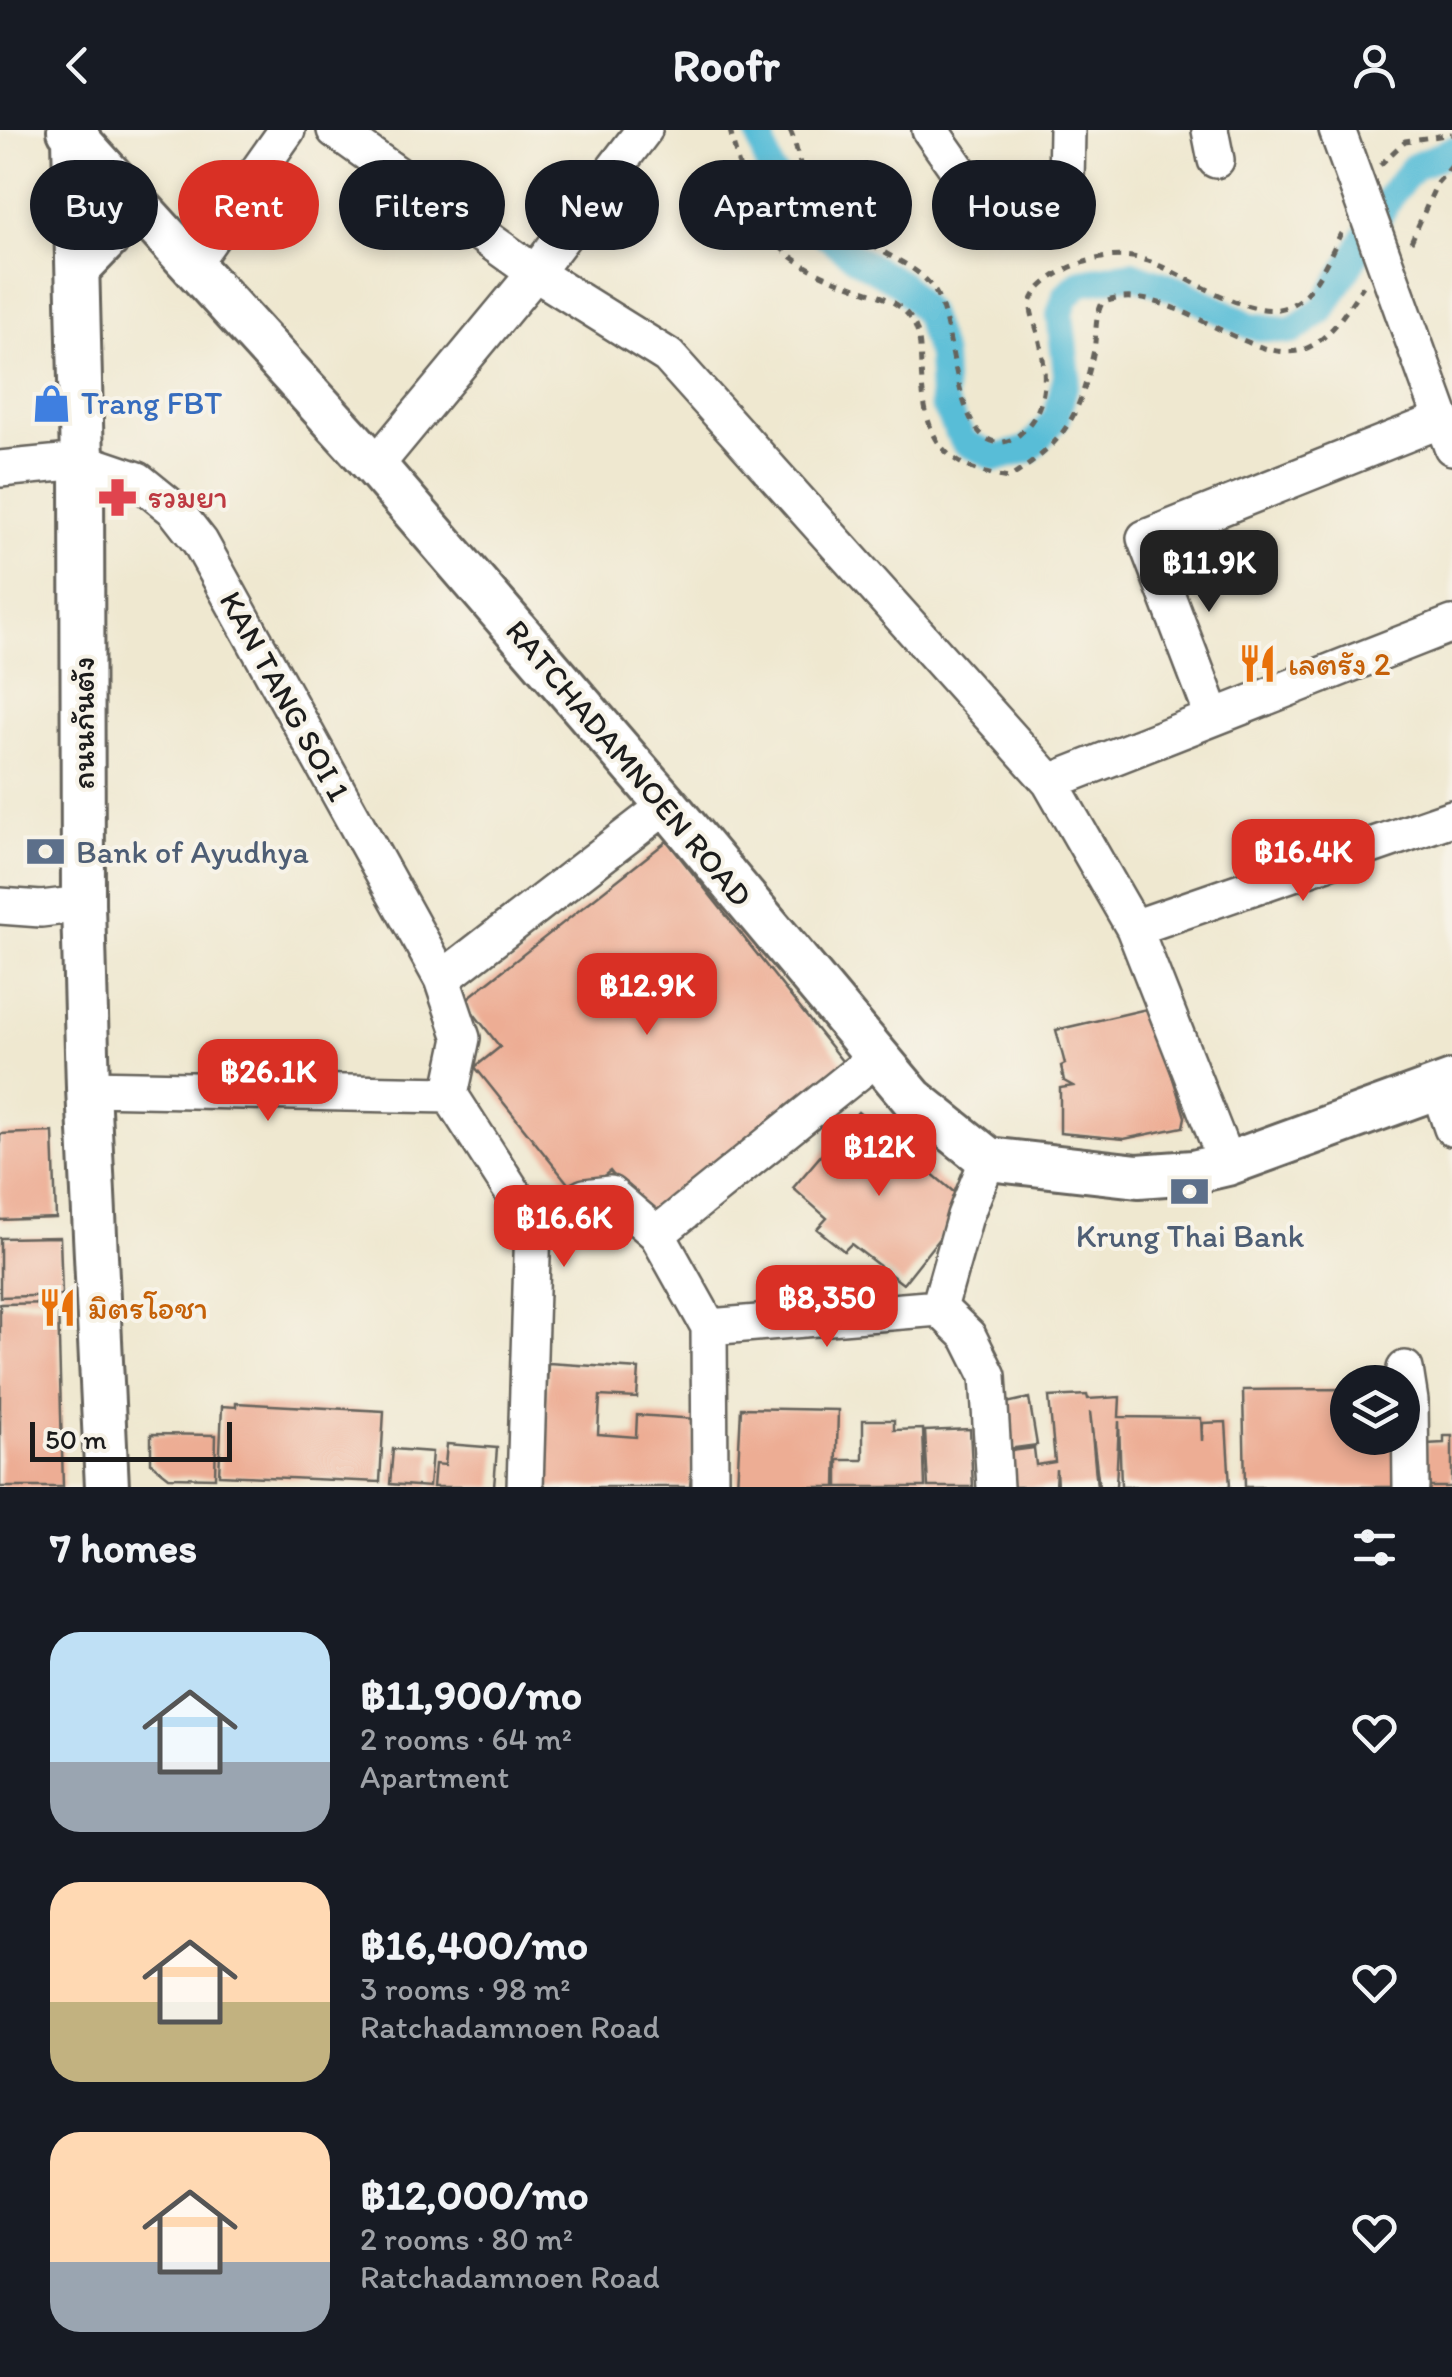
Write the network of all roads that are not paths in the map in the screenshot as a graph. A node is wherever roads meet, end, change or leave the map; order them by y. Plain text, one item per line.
1 (287, 130) edge
2 (335, 130) edge
3 (644, 130) edge
4 (930, 130) edge
5 (1067, 130) edge
6 (1337, 130) edge
7 (73, 133) edge
8 (97, 160) edge
9 (158, 227) edge
10 (96, 250) edge
11 (192, 262) junction
12 (78, 269) junction
13 (536, 273) junction
14 (1447, 434) edge
15 (82, 461) junction
16 (375, 466) junction
17 (0, 469) edge
18 (1452, 624) edge
19 (1213, 716) junction
20 (1050, 782) junction
21 (667, 805) junction
22 (1452, 818) edge
23 (83, 904) junction
24 (0, 906) edge
25 (1134, 928) junction
26 (442, 979) junction
27 (877, 1057) junction
28 (1445, 1084) edge
29 (88, 1088) junction
30 (450, 1095) junction
31 (1452, 1128) edge
32 (988, 1159) junction
33 (1227, 1164) junction
34 (533, 1224) junction
35 (657, 1234) junction
36 (939, 1308) junction
37 (709, 1327) junction
38 (1411, 1455) edge
39 (107, 1487) edge
40 (525, 1487) edge
41 (710, 1487) edge
42 (994, 1487) edge
43 (1411, 1487) edge

1 - 11 street
2 - 13 street
3 - 13 street
4 - 5 street
6 - 14 street
7 - 8 main road, RATCHADAMNOEN ROAD
7 - 12 main road, ถนนกันตัง
9 - 11 main road, RATCHADAMNOEN ROAD
10 - 12 main road
11 - 16 main road, RATCHADAMNOEN ROAD
12 - 15 main road, ถนนกันตัง
13 - 16 street
13 - 20 street
14 - 19 street
15 - 17 street
15 - 23 main road, ถนนกันตัง
15 - 26 street, KAN TANG SOI 1
16 - 21 main road, RATCHADAMNOEN ROAD
18 - 19 street
19 - 20 street
20 - 25 street
21 - 26 street
21 - 27 main road, RATCHADAMNOEN ROAD
22 - 25 street
23 - 24 street
23 - 29 main road, ถนนกันตัง
25 - 33 street
26 - 30 street, KAN TANG SOI 1
27 - 32 main road, RATCHADAMNOEN ROAD
27 - 35 street
28 - 31 street
28 - 33 main road
29 - 30 street
29 - 39 main road, ถนนกันตัง
30 - 34 street
32 - 33 main road
32 - 36 street
34 - 35 street
34 - 40 street
35 - 37 street
36 - 37 street
36 - 42 street
37 - 41 street
38 - 43 street

